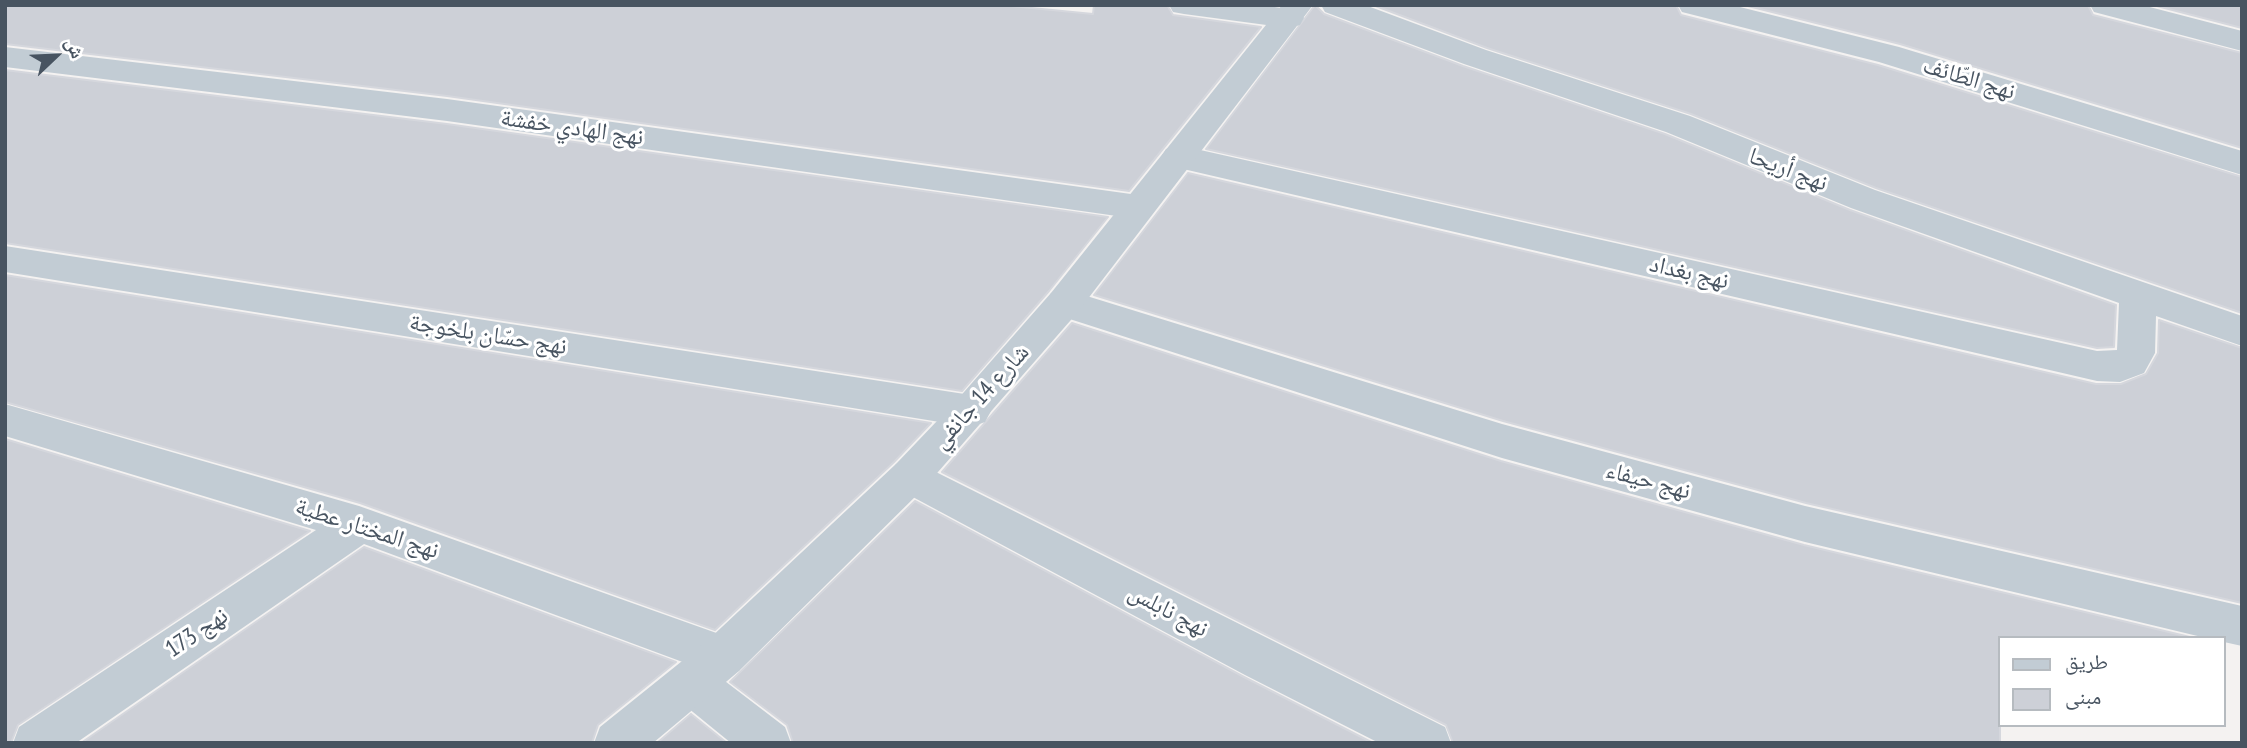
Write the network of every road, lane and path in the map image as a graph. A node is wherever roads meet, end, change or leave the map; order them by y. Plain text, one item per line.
1 (1184, 5) edge
2 (1336, 5) edge
3 (1693, 5) edge
4 (2107, 5) edge
5 (1293, 12) edge
6 (2242, 41) edge
7 (5, 57) edge
8 (1178, 157) junction
9 (2242, 163) edge
10 (1138, 206) junction
11 (5, 259) edge
12 (2138, 293) junction
13 (1064, 303) junction
14 (2242, 331) edge
15 (971, 411) junction
16 (5, 420) edge
17 (910, 476) junction
18 (359, 524) junction
19 (2242, 626) edge
20 (708, 670) junction
21 (36, 743) edge
22 (617, 743) edge
23 (768, 743) edge
24 (1428, 743) edge

1 - 5 street
2 - 12 street, نهج أريحا
3 - 9 street, نهج الطّائف
4 - 6 street
5 - 8 street, شارع 14 جانفي
7 - 10 street, نهج الهادي خفشة
8 - 10 street, شارع 14 جانفي
8 - 12 street, نهج بغداد
10 - 13 street, شارع 14 جانفي
11 - 15 street, نهج حسّان بلخوجة
12 - 14 street, نهج أريحا
13 - 15 street, شارع 14 جانفي
13 - 19 street, نهج حيفاء
15 - 17 street, شارع 14 جانفي
16 - 18 street, نهج المختار عطية
17 - 20 street, شارع 14 جانفي
17 - 24 street, نهج نابلس
18 - 20 street, نهج المختار عطية
18 - 21 street, نهج 173
20 - 22 street, شارع 14 جانفي
20 - 23 street, نهج المختار عطية

